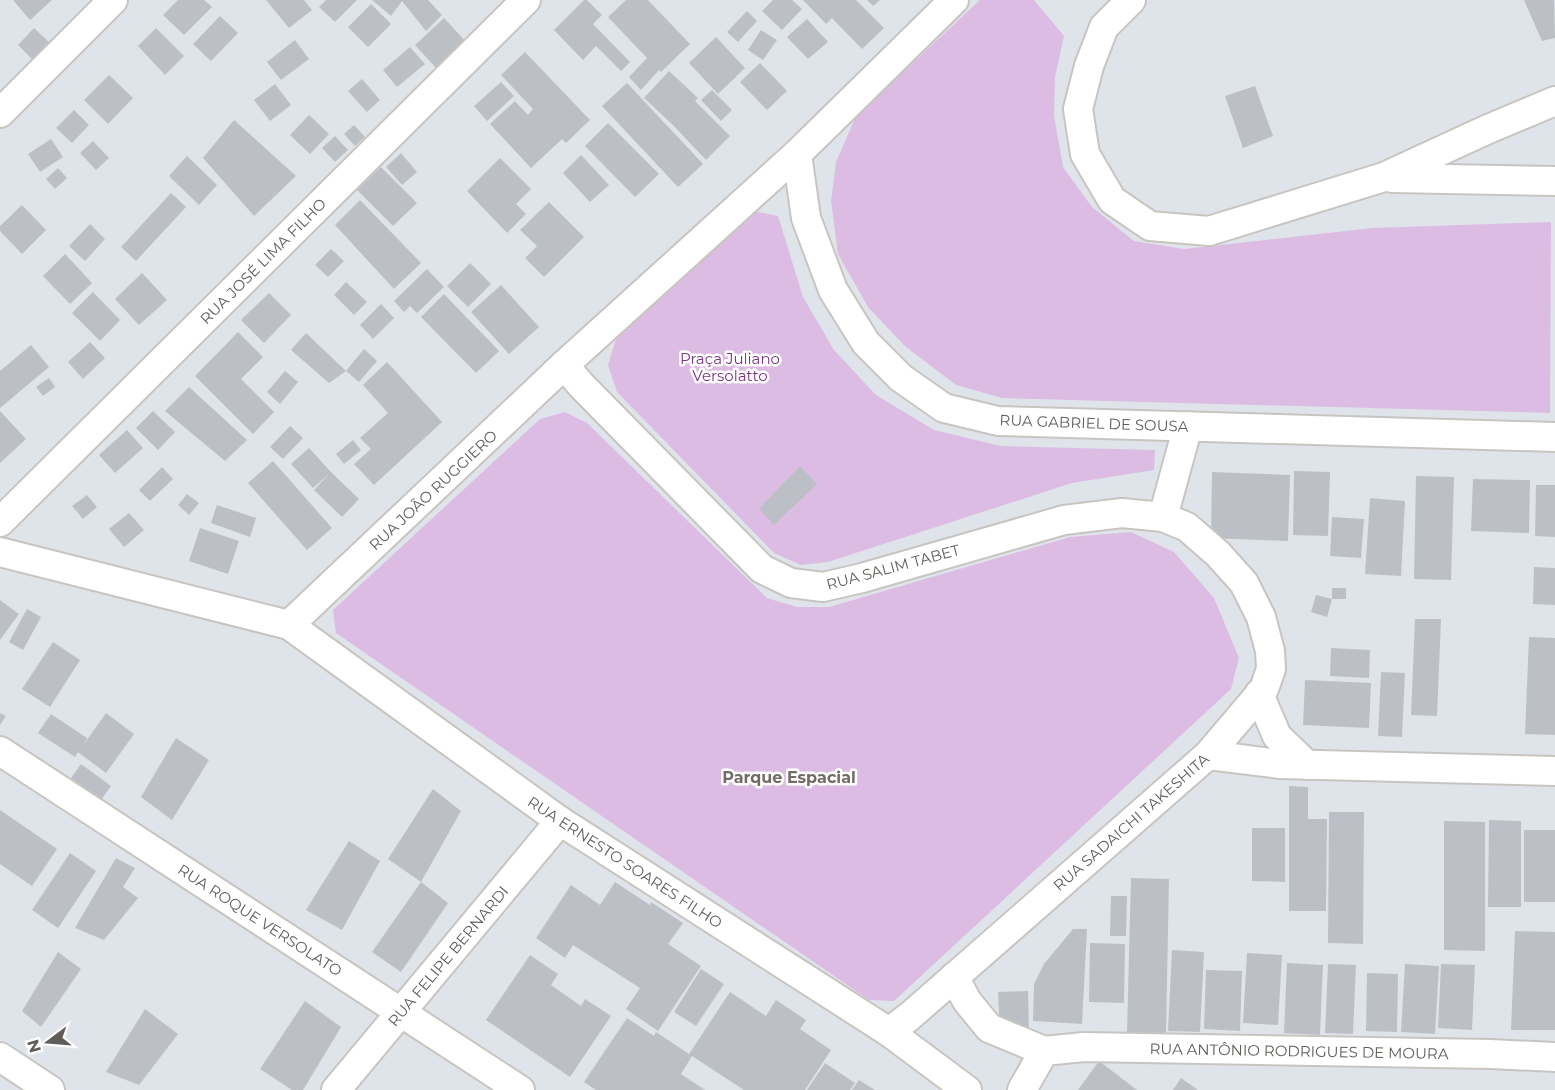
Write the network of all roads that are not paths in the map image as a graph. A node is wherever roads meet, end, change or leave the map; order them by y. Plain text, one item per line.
1 (113, 0) edge
2 (526, 0) edge
3 (954, 0) edge
4 (1131, 0) edge
5 (1555, 101) edge
6 (0, 113) edge
7 (797, 154) junction
8 (1384, 177) junction
9 (1555, 181) edge
10 (564, 365) junction
11 (1188, 426) junction
12 (1555, 437) edge
13 (1163, 517) junction
14 (0, 522) edge
15 (0, 552) edge
16 (289, 625) junction
17 (1259, 694) junction
18 (0, 751) edge
19 (1208, 755) junction
20 (1307, 765) junction
21 (1555, 771) edge
22 (560, 821) junction
23 (954, 977) junction
24 (402, 1012) junction
25 (889, 1032) junction
26 (1044, 1051) junction
27 (0, 1057) edge
28 (1555, 1057) edge
29 (50, 1090) edge
30 (336, 1090) edge
31 (520, 1090) edge
32 (967, 1090) edge
33 (1022, 1090) edge

1 - 6 street
2 - 14 street, RUA JOSÉ LIMA FILHO
3 - 7 street
4 - 8 street
5 - 8 street
7 - 10 street, RUA JOÃO RUGGIERO
7 - 11 street, RUA GABRIEL DE SOUSA
8 - 9 street
10 - 13 street, RUA SALIM TABET
10 - 16 street, RUA JOÃO RUGGIERO
11 - 12 street, RUA GABRIEL DE SOUSA
11 - 13 street
13 - 17 street, RUA SADAICHI TAKESHITA
15 - 16 street
16 - 22 street, RUA ERNESTO SOARES FILHO
17 - 19 street, RUA SADAICHI TAKESHITA
17 - 20 street
18 - 24 street, RUA ROQUE VERSOLATO
19 - 20 street
19 - 23 street, RUA SADAICHI TAKESHITA
20 - 21 street
22 - 24 street, RUA FELIPE BERNARDI
22 - 25 street, RUA ERNESTO SOARES FILHO
23 - 25 street, RUA SADAICHI TAKESHITA
23 - 26 street, RUA ANTÔNIO RODRIGUES DE MOURA
24 - 30 street, RUA FELIPE BERNARDI
24 - 31 street, RUA ROQUE VERSOLATO
25 - 32 street, RUA ERNESTO SOARES FILHO
26 - 28 street, RUA ANTÔNIO RODRIGUES DE MOURA
26 - 33 street
27 - 29 street

